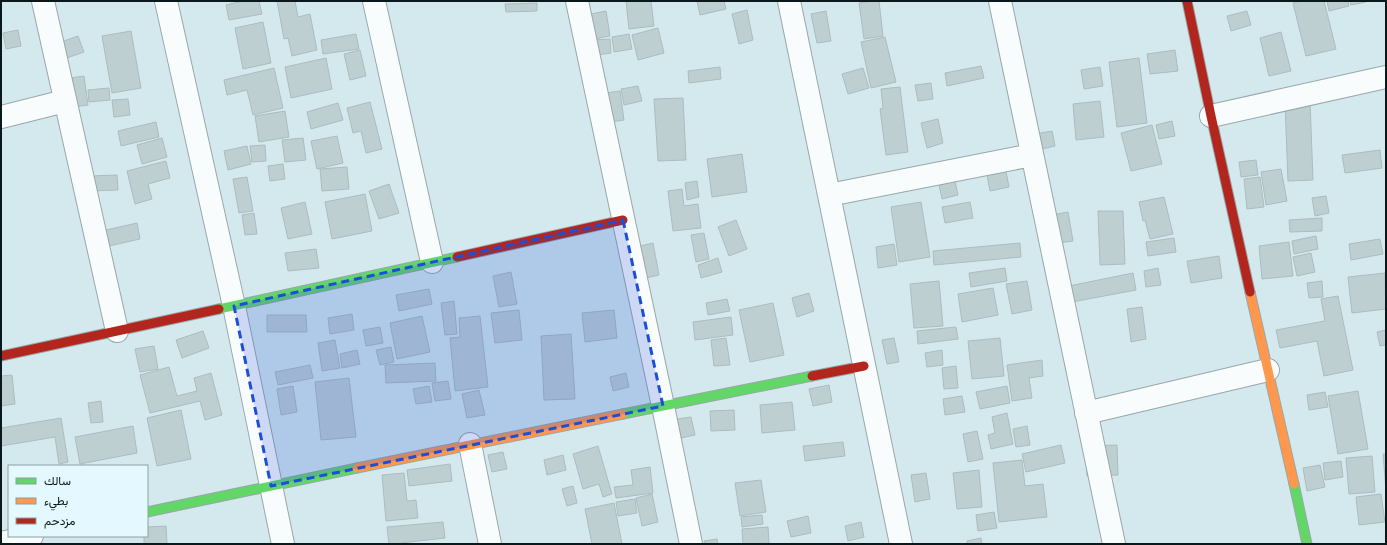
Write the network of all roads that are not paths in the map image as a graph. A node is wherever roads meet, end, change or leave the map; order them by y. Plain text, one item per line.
1 (43, 1) edge
2 (166, 1) edge
3 (577, 1) edge
4 (789, 1) edge
5 (1000, 1) edge
6 (1187, 1) edge
7 (377, 2) edge
8 (1386, 77) edge
9 (65, 101) junction
10 (1, 116) edge
11 (1211, 116) junction
12 (1032, 155) junction
13 (829, 195) junction
14 (623, 220) junction
15 (432, 262) junction
16 (234, 306) junction
17 (117, 331) junction
18 (1, 356) edge
19 (864, 366) junction
20 (1268, 370) junction
21 (663, 406) junction
22 (1086, 413) junction
23 (470, 444) junction
24 (271, 486) junction
25 (148, 512) edge
26 (28, 537) edge
27 (1, 543) edge
28 (283, 544) edge
29 (490, 544) edge
30 (691, 544) edge
31 (901, 544) edge
32 (1114, 544) edge
33 (1307, 544) edge

1 - 9 street
2 - 16 street
3 - 14 street
4 - 13 street
5 - 12 street
6 - 11 street
7 - 15 street
8 - 11 street
9 - 10 street
9 - 17 street
11 - 20 street
12 - 13 street
12 - 22 street
13 - 19 street
14 - 15 street
14 - 21 street
15 - 16 street
16 - 17 street
16 - 24 street
17 - 18 street
19 - 21 street
19 - 31 street
20 - 22 street
20 - 33 street
21 - 23 street
21 - 30 street
22 - 32 street
23 - 24 street
23 - 29 street
24 - 25 street
24 - 28 street
26 - 27 street

